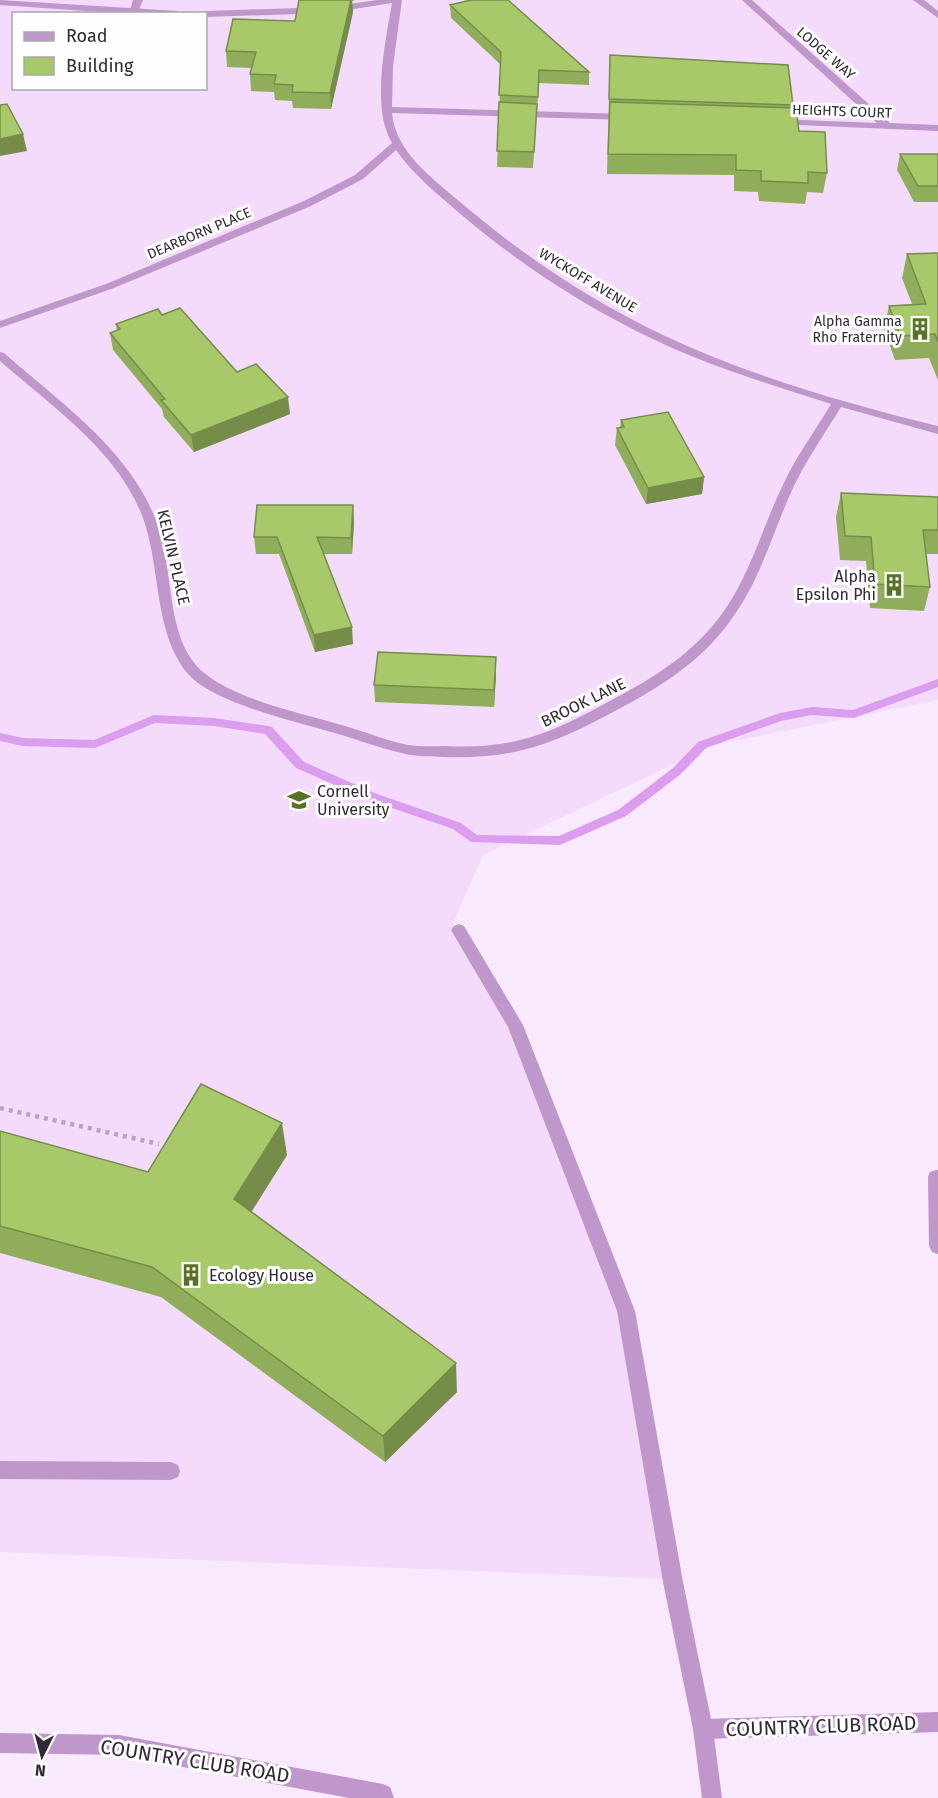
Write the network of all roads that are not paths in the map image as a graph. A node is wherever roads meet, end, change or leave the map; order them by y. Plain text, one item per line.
1 (138, 0) edge
2 (396, 0) edge
3 (747, 0) edge
4 (918, 0) edge
5 (0, 2) edge
6 (133, 12) joint
7 (207, 14) edge
8 (938, 15) edge
9 (386, 110) junction
10 (645, 118) edge
11 (762, 122) edge
12 (887, 126) junction
13 (938, 128) edge
14 (397, 144) junction
15 (0, 325) edge
16 (0, 355) edge
17 (838, 402) junction
18 (938, 430) edge
19 (197, 676) joint
20 (459, 930) dead end
21 (936, 1177) dead end
22 (938, 1246) edge
23 (0, 1470) edge
24 (171, 1471) dead end
25 (938, 1722) edge
26 (704, 1729) junction
27 (0, 1743) edge
28 (384, 1798) edge
29 (712, 1798) edge

1 - 6 street
2 - 7 street
2 - 9 street, WYCKOFF AVENUE
3 - 12 street, LODGE WAY
4 - 8 street
5 - 6 street
9 - 10 street
9 - 14 street, WYCKOFF AVENUE
11 - 12 street, HEIGHTS COURT
12 - 13 street, HEIGHTS COURT
14 - 15 street, DEARBORN PLACE
14 - 17 street, WYCKOFF AVENUE
16 - 19 street, KELVIN PLACE
17 - 18 street, WYCKOFF AVENUE
17 - 19 street, BROOK LANE
20 - 26 street
21 - 22 street
23 - 24 street
25 - 26 street, COUNTRY CLUB ROAD
26 - 29 street
27 - 28 street, COUNTRY CLUB ROAD

